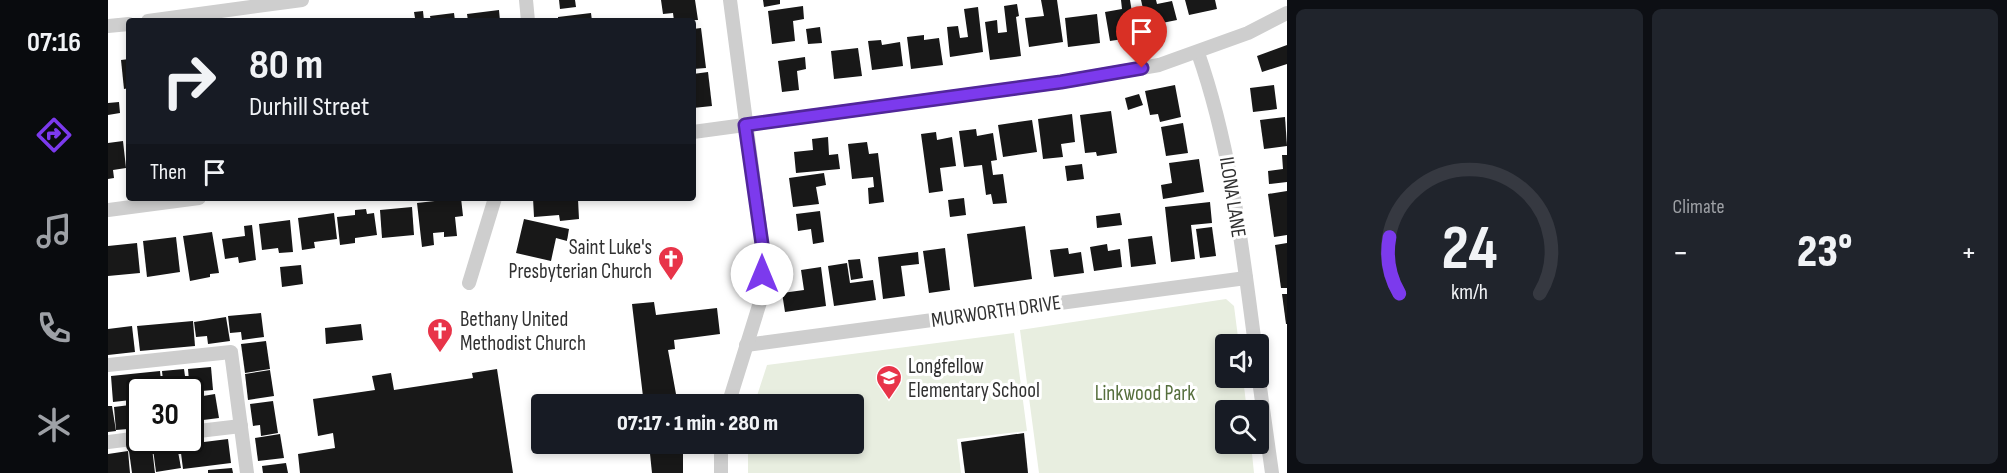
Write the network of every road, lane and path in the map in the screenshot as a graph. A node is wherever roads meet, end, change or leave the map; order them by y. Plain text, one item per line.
1 (302, 0) edge
2 (526, 0) edge
3 (730, 0) edge
4 (1287, 13) edge
5 (170, 18) edge
6 (528, 18) edge
7 (126, 24) edge
8 (108, 27) edge
9 (1198, 53) junction
10 (745, 125) junction
11 (696, 132) edge
12 (176, 201) edge
13 (494, 201) edge
14 (108, 210) edge
15 (1246, 278) junction
16 (469, 283) dead end
17 (1254, 334) edge
18 (746, 345) junction
19 (108, 364) edge
20 (1260, 388) edge
21 (731, 394) edge
22 (241, 426) junction
23 (204, 430) edge
24 (126, 440) edge
25 (108, 442) edge
26 (721, 454) edge
27 (247, 473) edge
28 (721, 473) edge
29 (1272, 473) edge

1 - 5 street
2 - 6 street
3 - 10 street
4 - 9 street
7 - 8 street
9 - 10 street
9 - 15 street, ILONA LANE
10 - 11 street
10 - 18 street
12 - 14 street
13 - 16 street
15 - 17 street, ILONA LANE
15 - 18 street, MURWORTH DRIVE
18 - 21 street
19 - 22 street
20 - 29 street
22 - 23 street
22 - 27 street
24 - 25 street
26 - 28 street

